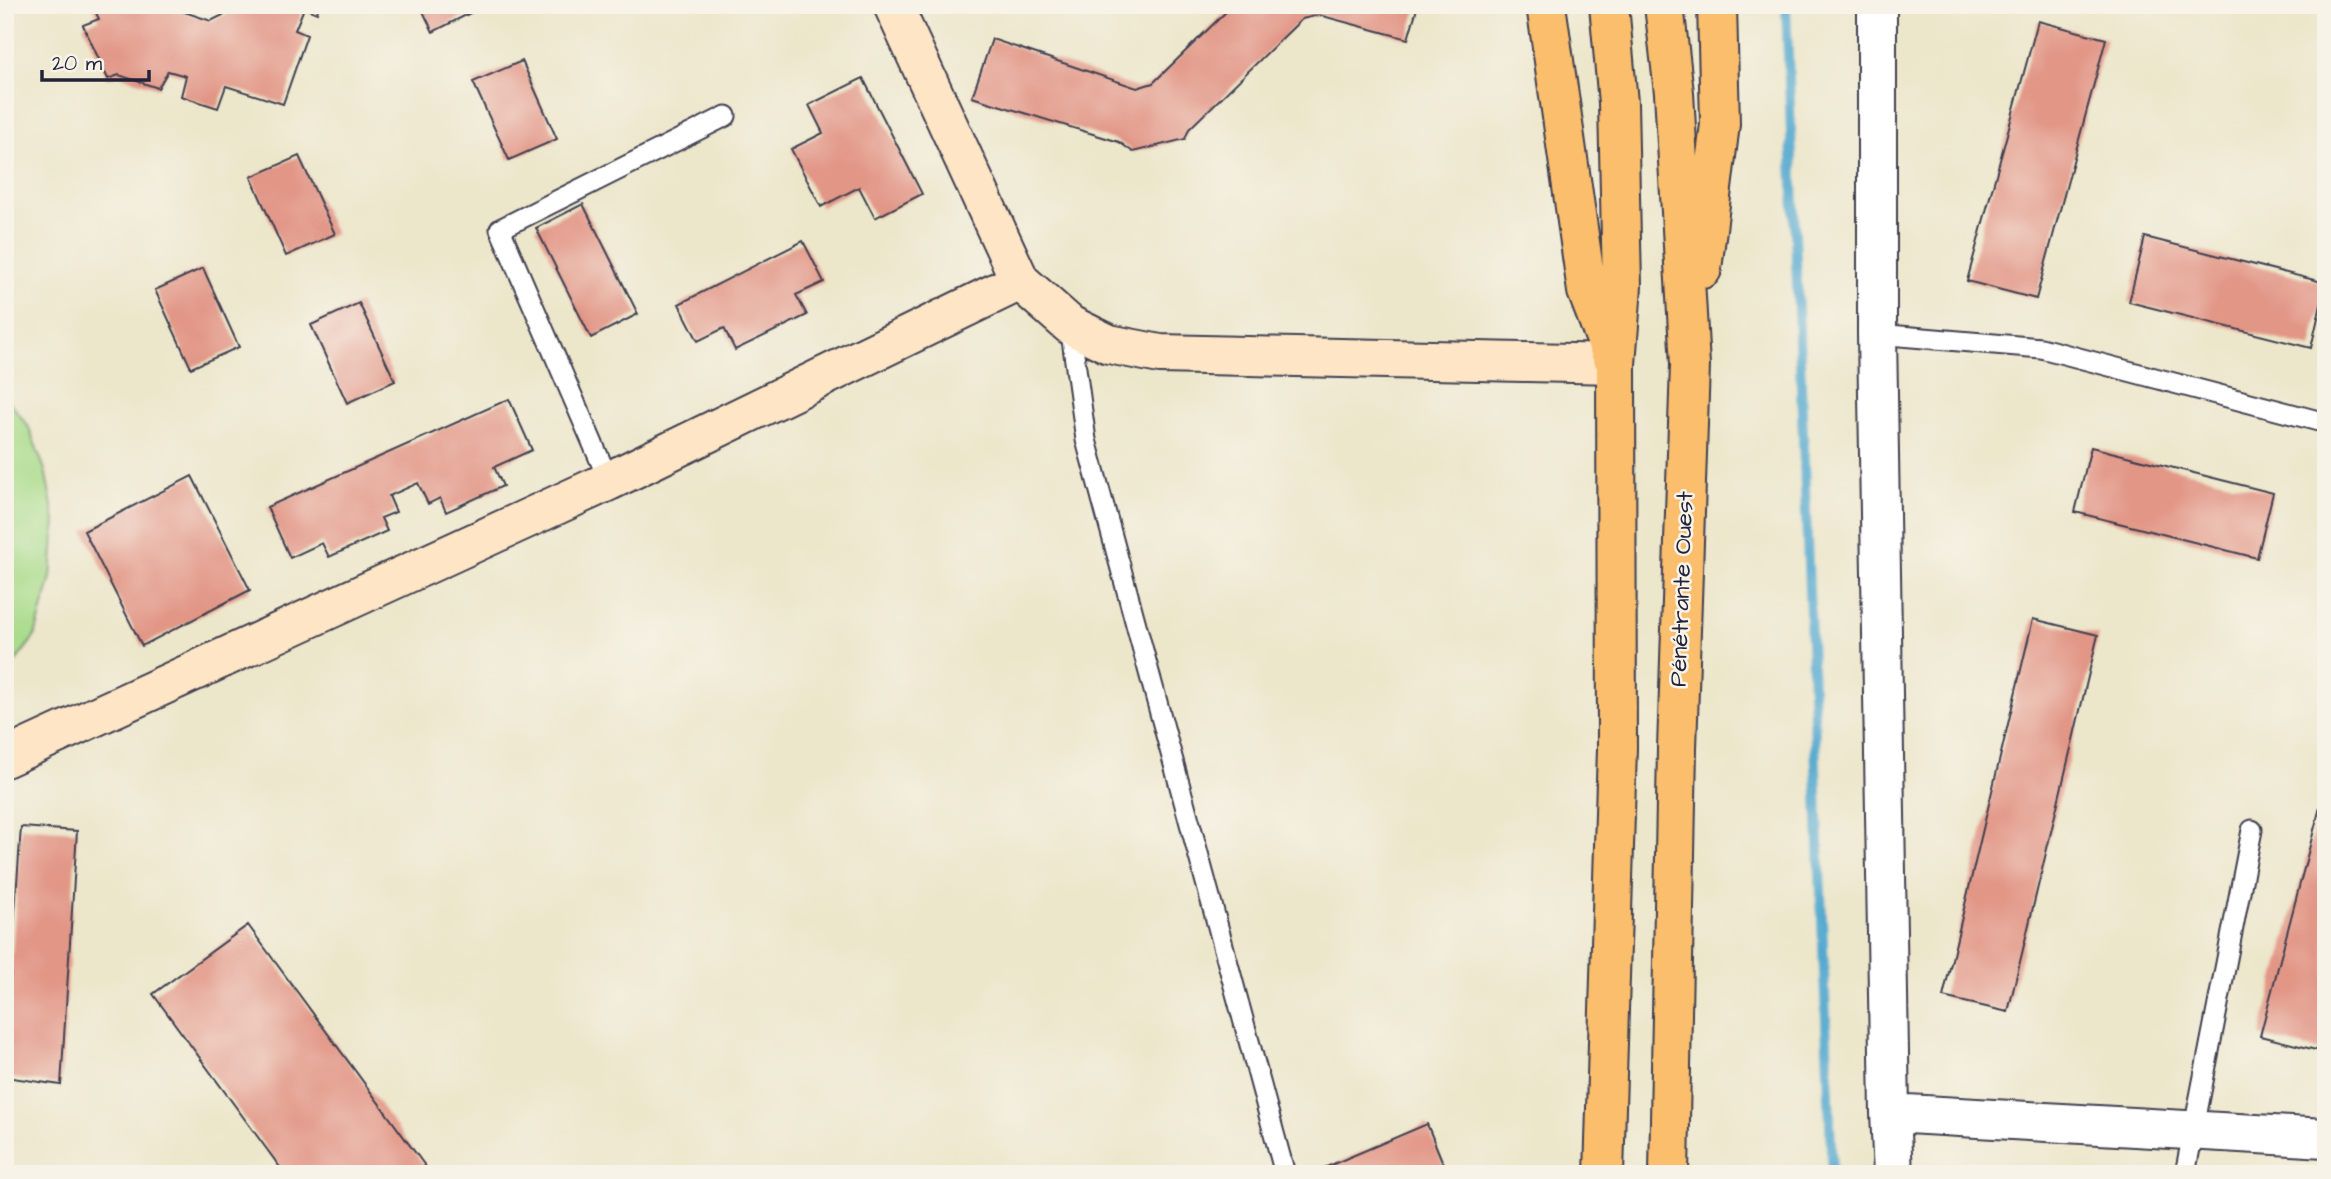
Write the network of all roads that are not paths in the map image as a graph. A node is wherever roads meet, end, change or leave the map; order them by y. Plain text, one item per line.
1 (893, 5) edge
2 (1546, 5) edge
3 (1609, 5) edge
4 (1664, 5) edge
5 (1717, 5) edge
6 (1877, 5) edge
7 (726, 116) dead end
8 (1020, 281) junction
9 (1070, 325) junction
10 (1877, 334) junction
11 (1616, 365) junction
12 (1690, 365) junction
13 (2326, 423) edge
14 (609, 481) junction
15 (5, 758) edge
16 (2252, 830) dead end
17 (1890, 1113) junction
18 (2194, 1130) junction
19 (2326, 1138) edge
20 (1285, 1174) edge
21 (1604, 1174) edge
22 (1670, 1174) edge
23 (1893, 1174) edge
24 (2185, 1174) edge

1 - 8 street
2 - 11 highway
3 - 11 highway
4 - 12 highway, Pénétrante Ouest
5 - 12 highway
6 - 10 street
7 - 14 lane
8 - 9 street
8 - 14 street
9 - 11 street
9 - 20 lane
10 - 13 lane
10 - 17 street
11 - 21 highway
12 - 22 highway, Pénétrante Ouest
14 - 15 street
16 - 18 lane
17 - 18 street
17 - 23 street
18 - 19 street
18 - 24 lane

